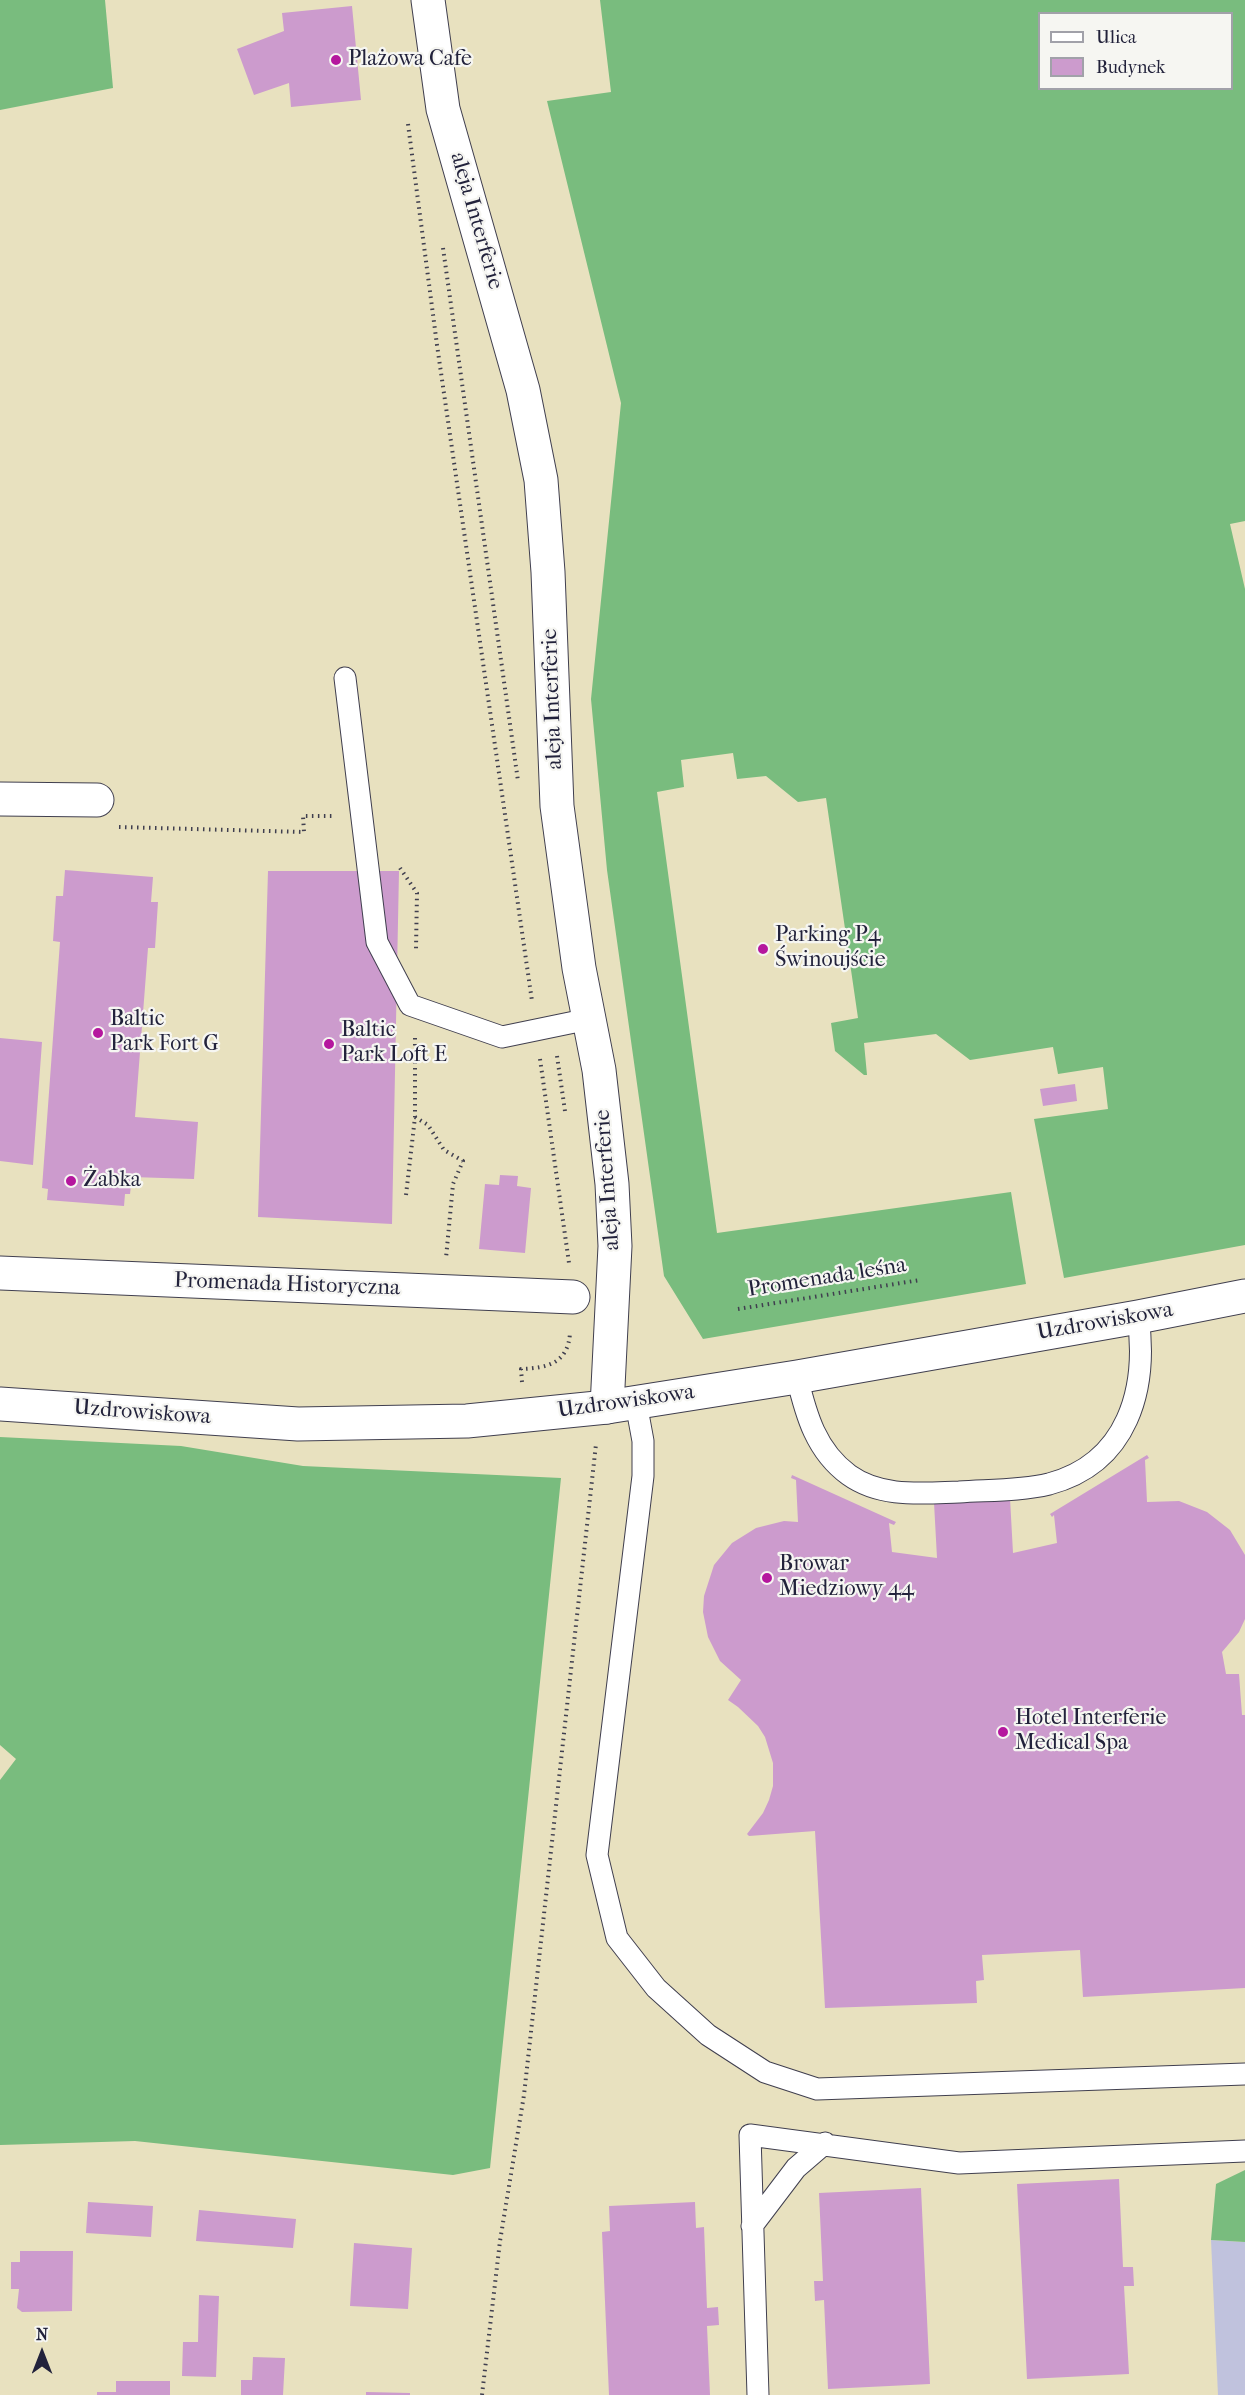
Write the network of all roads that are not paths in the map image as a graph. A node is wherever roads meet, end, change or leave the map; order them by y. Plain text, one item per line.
1 (428, 0) edge
2 (345, 678) dead end
3 (0, 799) edge
4 (104, 813) road end
5 (589, 1019) junction
6 (0, 1273) edge
7 (1245, 1296) edge
8 (573, 1297) road end
9 (1138, 1317) junction
10 (797, 1377) junction
11 (0, 1404) edge
12 (613, 1414) junction
13 (1245, 2074) edge
14 (825, 2143) junction
15 (1245, 2151) edge
16 (752, 2226) junction
17 (758, 2395) edge

1 - 5 street, aleja Interferie
2 - 5 lane
3 - 4 street
5 - 12 street, aleja Interferie
6 - 8 street, Promenada Historyczna
7 - 9 street, Uzdrowiskowa
9 - 10 street, Uzdrowiskowa
9 - 10 lane
10 - 12 street, Uzdrowiskowa
11 - 12 street, Uzdrowiskowa
12 - 13 lane
14 - 15 lane
14 - 16 lane
14 - 16 lane
16 - 17 lane

